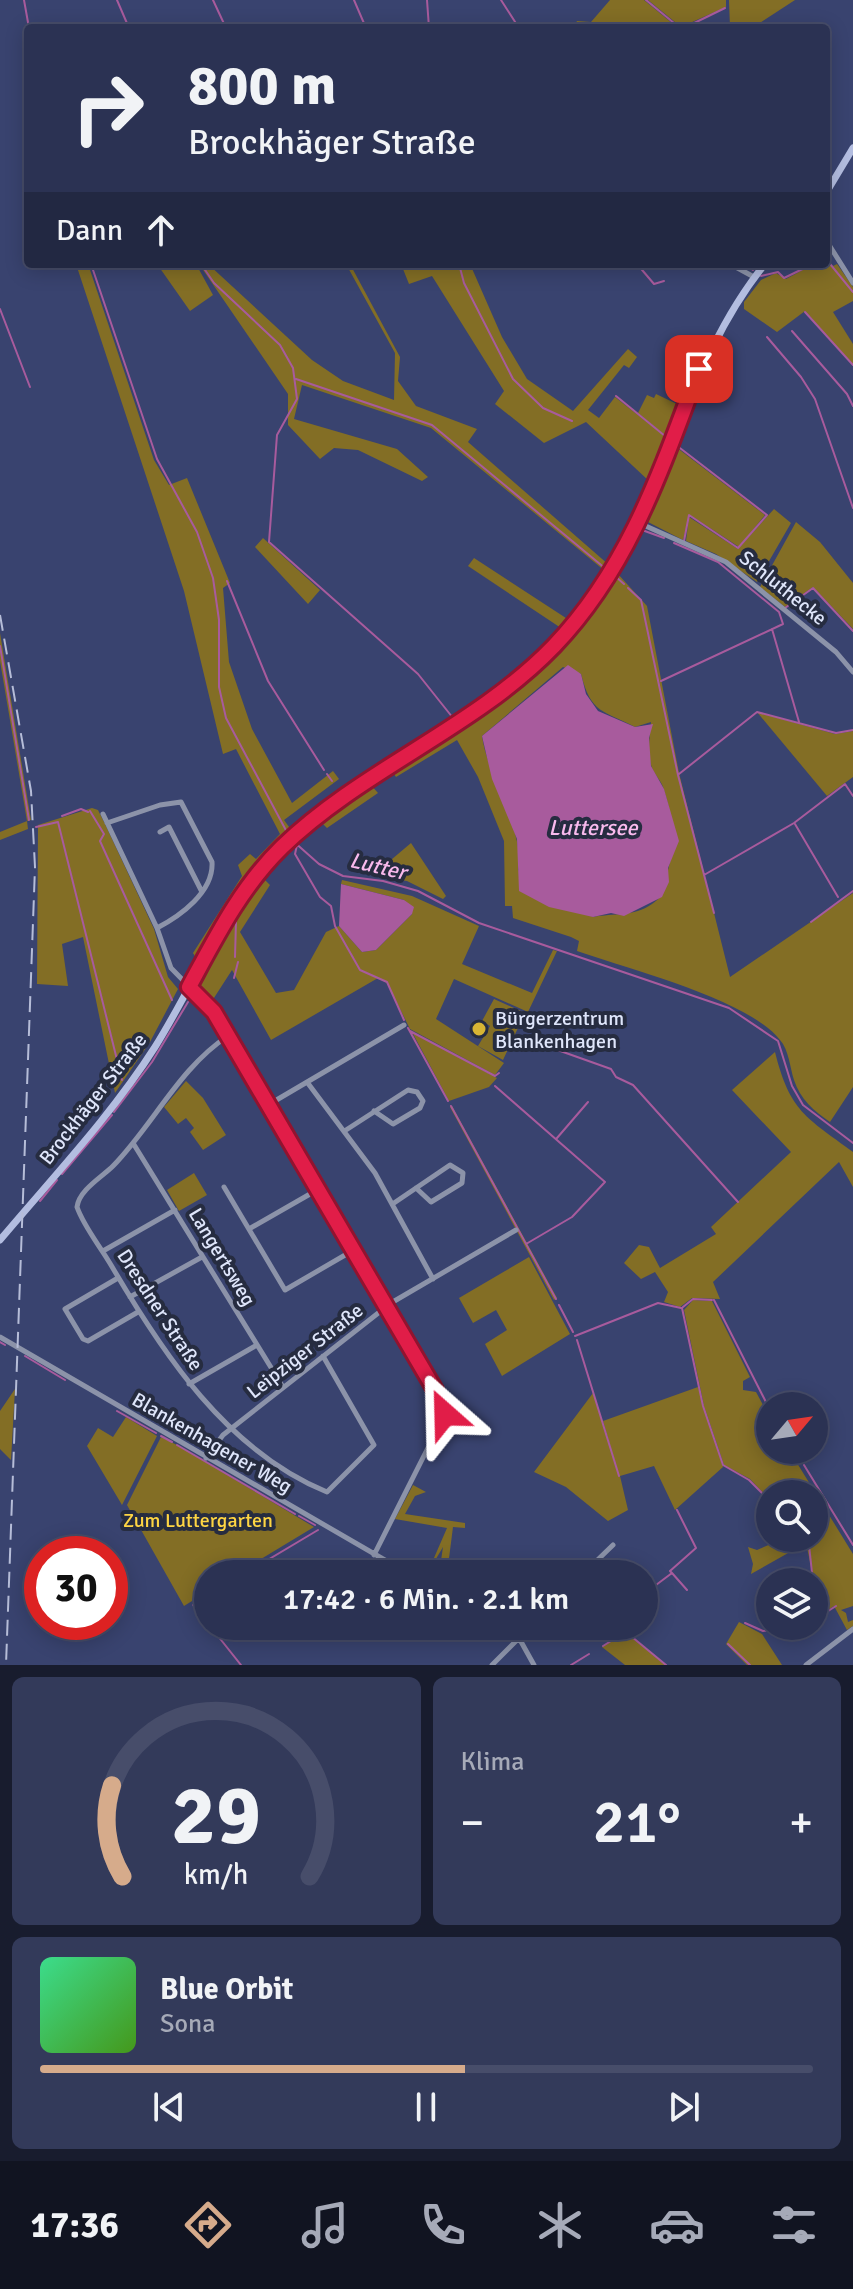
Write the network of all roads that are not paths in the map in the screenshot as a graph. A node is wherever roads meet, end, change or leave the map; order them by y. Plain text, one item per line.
1 (853, 148) edge
2 (830, 186) edge
3 (830, 246) edge
4 (738, 268) edge
5 (762, 268) edge
6 (754, 277) junction
7 (853, 283) edge
8 (639, 523) junction
9 (853, 672) edge
10 (103, 814) dead end
11 (107, 823) junction
12 (160, 832) dead end
13 (201, 890) junction
14 (157, 928) junction
15 (189, 987) junction
16 (404, 1025) dead end
17 (228, 1036) junction
18 (307, 1082) junction
19 (268, 1105) junction
20 (374, 1111) junction
21 (346, 1130) junction
22 (133, 1143) junction
23 (224, 1187) dead end
24 (416, 1188) junction
25 (317, 1190) junction
26 (394, 1203) junction
27 (175, 1210) junction
28 (249, 1229) junction
29 (516, 1230) dead end
30 (0, 1240) edge
31 (103, 1251) junction
32 (352, 1251) junction
33 (203, 1256) junction
34 (118, 1278) junction
35 (433, 1279) junction
36 (130, 1297) junction
37 (387, 1308) junction
38 (138, 1312) junction
39 (0, 1337) edge
40 (257, 1345) junction
41 (323, 1356) junction
42 (189, 1384) junction
43 (283, 1387) junction
44 (233, 1427) junction
45 (206, 1458) junction
46 (613, 1545) dead end
47 (374, 1555) junction
48 (383, 1560) edge
49 (597, 1560) edge
50 (853, 1629) edge
51 (517, 1640) edge
52 (520, 1640) edge
53 (492, 1665) edge
54 (534, 1665) edge
55 (806, 1665) edge

1 - 2 main road
3 - 7 street
4 - 6 street
5 - 6 main road, Brockhäger Straße
6 - 8 main road, Brockhäger Straße
8 - 9 street, Schluthecke
8 - 15 main road, Brockhäger Straße
10 - 11 street
11 - 13 street
11 - 14 street
12 - 13 street
13 - 14 street
14 - 15 street
15 - 17 street
15 - 30 main road, Brockhäger Straße
16 - 18 street
17 - 19 street
17 - 22 street
18 - 19 street
18 - 21 street
19 - 25 street
20 - 20 street
20 - 21 street
21 - 26 street
22 - 27 street, Langertsweg
22 - 31 street, Dresdner Straße
23 - 28 street
24 - 24 street
24 - 26 street
25 - 28 street
25 - 32 street
26 - 35 street
27 - 31 street
27 - 33 street, Langertsweg
28 - 32 street
29 - 35 street, Leipziger Straße
31 - 34 street, Dresdner Straße
32 - 37 street
33 - 36 street
33 - 40 street, Langertsweg
34 - 36 street, Dresdner Straße
34 - 38 street
35 - 37 street, Leipziger Straße
36 - 38 street, Dresdner Straße
37 - 41 street, Leipziger Straße
37 - 47 street
38 - 42 street, Dresdner Straße
39 - 45 street, Blankenhagener Weg
40 - 42 street
40 - 43 street, Langertsweg
41 - 43 street, Leipziger Straße
41 - 44 street, Dresdner Straße
42 - 44 street, Dresdner Straße
43 - 44 street, Leipziger Straße
44 - 45 street, Leipziger Straße
45 - 47 street, Blankenhagener Weg
46 - 49 street
47 - 48 street, Blankenhagener Weg
50 - 55 street
51 - 53 street
52 - 54 street

